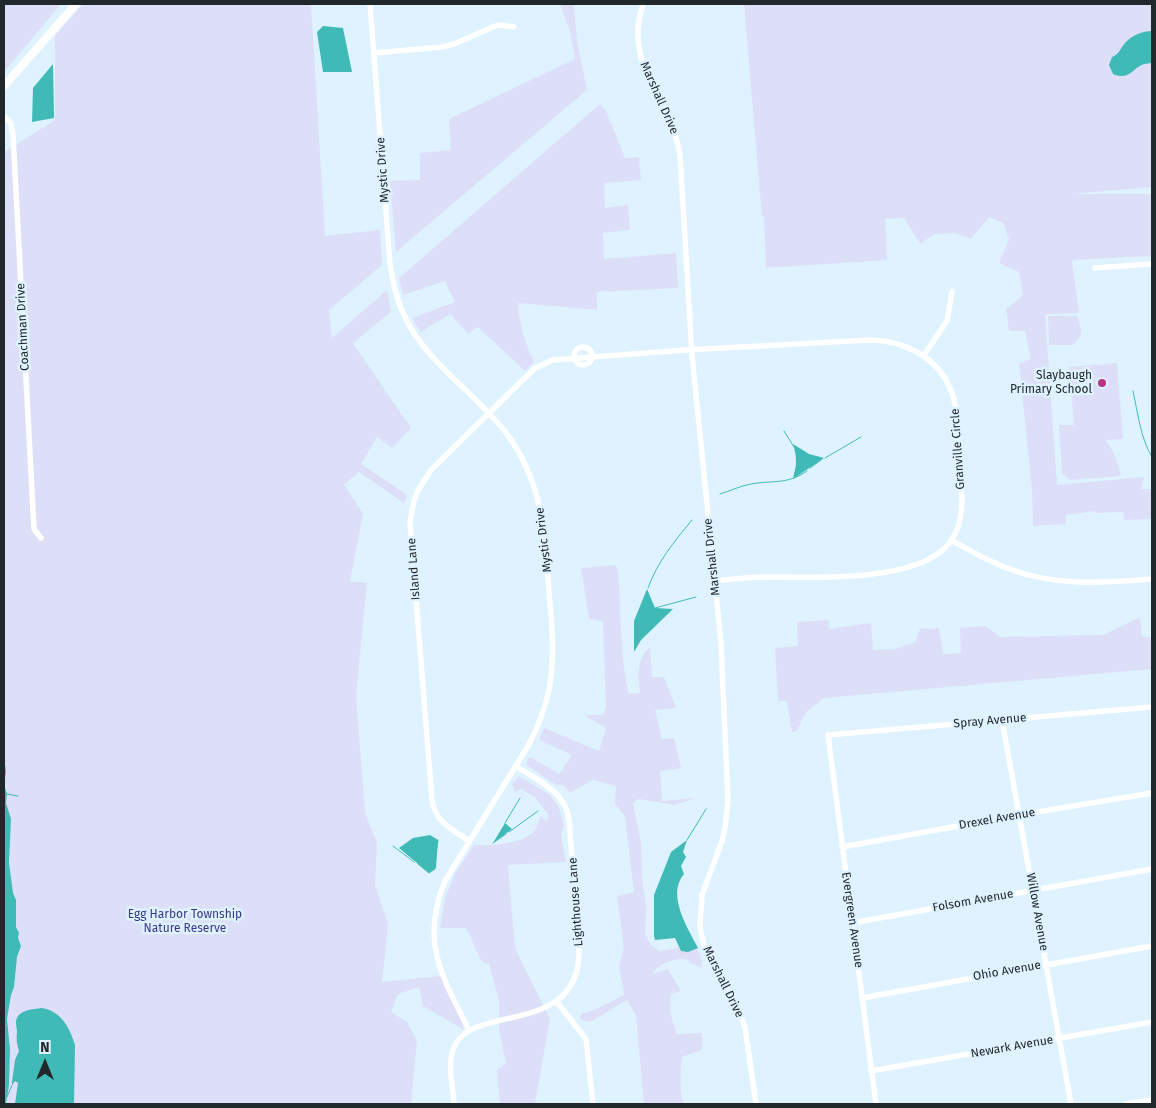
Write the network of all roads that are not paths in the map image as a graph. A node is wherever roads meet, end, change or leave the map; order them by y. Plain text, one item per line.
1 (76, 4) edge
2 (370, 4) edge
3 (643, 4) edge
4 (514, 27) dead end
5 (374, 53) junction
6 (4, 86) edge
7 (4, 116) edge
8 (1152, 264) edge
9 (1095, 268) dead end
10 (952, 292) dead end
11 (692, 349) junction
12 (924, 355) junction
13 (574, 357) junction
14 (592, 357) junction
15 (490, 413) junction
16 (41, 538) dead end
17 (951, 540) junction
18 (1152, 579) edge
19 (715, 581) junction
20 (1152, 707) edge
21 (1002, 720) junction
22 (828, 735) joint
23 (517, 767) junction
24 (1152, 793) edge
25 (1019, 815) junction
26 (469, 841) junction
27 (842, 847) junction
28 (1152, 869) edge
29 (1033, 890) junction
30 (852, 923) junction
31 (1152, 946) edge
32 (1046, 964) junction
33 (862, 998) junction
34 (556, 1001) junction
35 (1152, 1022) edge
36 (470, 1030) junction
37 (1059, 1039) junction
38 (871, 1071) junction
39 (1152, 1100) edge
40 (454, 1104) edge
41 (593, 1104) edge
42 (756, 1104) edge
43 (876, 1104) edge
44 (1071, 1104) edge
45 (1126, 1104) edge

1 - 6 main road
2 - 5 street, Mystic Drive
3 - 11 street, Marshall Drive
4 - 5 street
5 - 15 street, Mystic Drive
7 - 16 street, Coachman Drive
8 - 9 street
10 - 12 street
11 - 12 street, Granville Circle
11 - 14 street, Island Lane
11 - 19 street, Marshall Drive
12 - 17 street, Granville Circle
13 - 14 street, Island Lane
13 - 14 street, Island Lane
13 - 15 street, Island Lane
15 - 23 street, Mystic Drive
15 - 26 street, Island Lane
17 - 18 street
17 - 19 street, Granville Circle
19 - 42 street, Marshall Drive
20 - 21 street, Spray Avenue
21 - 22 street, Spray Avenue
21 - 25 street, Willow Avenue
22 - 27 street, Evergreen Avenue
23 - 26 street, Mystic Drive
23 - 34 street, Lighthouse Lane
24 - 25 street, Drexel Avenue
25 - 27 street, Drexel Avenue
25 - 29 street, Willow Avenue
26 - 36 street, Mystic Drive
27 - 30 street, Evergreen Avenue
28 - 29 street, Folsom Avenue
29 - 30 street, Folsom Avenue
29 - 32 street, Willow Avenue
30 - 33 street, Evergreen Avenue
31 - 32 street, Ohio Avenue
32 - 33 street, Ohio Avenue
32 - 37 street, Willow Avenue
33 - 38 street, Evergreen Avenue
34 - 36 street, Lighthouse Lane
34 - 41 street
35 - 37 street, Newark Avenue
36 - 40 street
37 - 38 street, Newark Avenue
37 - 44 street, Willow Avenue
38 - 43 street, Evergreen Avenue
39 - 45 street

